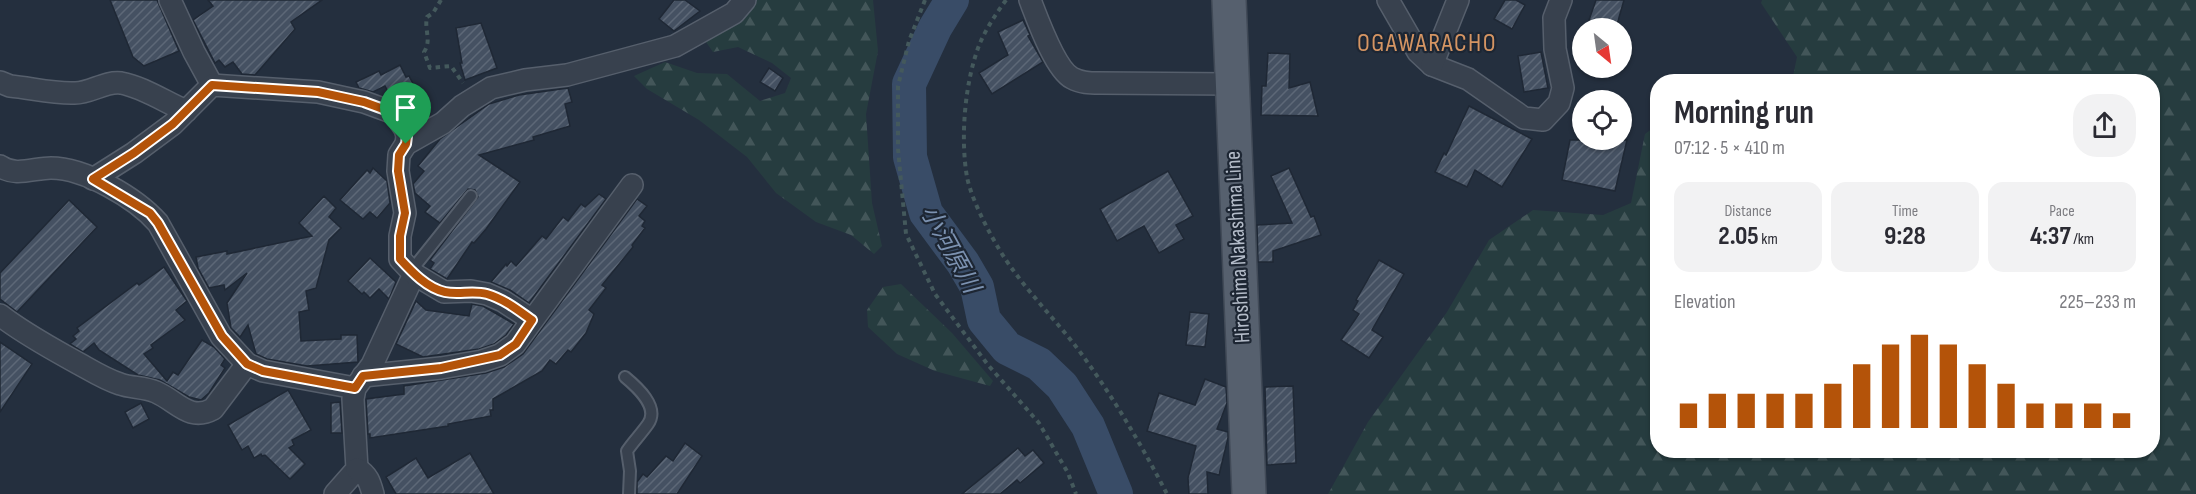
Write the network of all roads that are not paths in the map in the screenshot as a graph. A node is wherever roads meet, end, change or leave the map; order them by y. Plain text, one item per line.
1 (170, 0) edge
2 (744, 0) edge
3 (1030, 0) edge
4 (1228, 0) edge
5 (1388, 0) edge
6 (1458, 0) edge
7 (1561, 0) edge
8 (1432, 65) junction
9 (0, 81) edge
10 (1231, 84) junction
11 (212, 85) junction
12 (186, 111) junction
13 (406, 144) junction
14 (0, 166) edge
15 (93, 179) junction
16 (632, 185) dead end
17 (471, 196) dead end
18 (412, 272) junction
19 (0, 315) edge
20 (532, 320) junction
21 (247, 364) junction
22 (625, 377) dead end
23 (359, 382) junction
24 (357, 469) junction
25 (335, 494) edge
26 (373, 494) edge
27 (629, 494) edge
28 (1249, 494) edge

1 - 11 street
2 - 13 street
3 - 10 street
4 - 10 main road, Hiroshima Nakashima Line
5 - 8 street
6 - 8 street
7 - 8 street
9 - 12 street
10 - 28 main road, Hiroshima Nakashima Line
11 - 12 street
11 - 13 street
12 - 15 street
13 - 18 street
14 - 15 street
15 - 21 street
16 - 20 street
17 - 18 lane
18 - 20 street
18 - 23 street
19 - 21 street
20 - 23 street
21 - 23 street
22 - 27 lane
23 - 24 street
24 - 25 street
24 - 26 street

